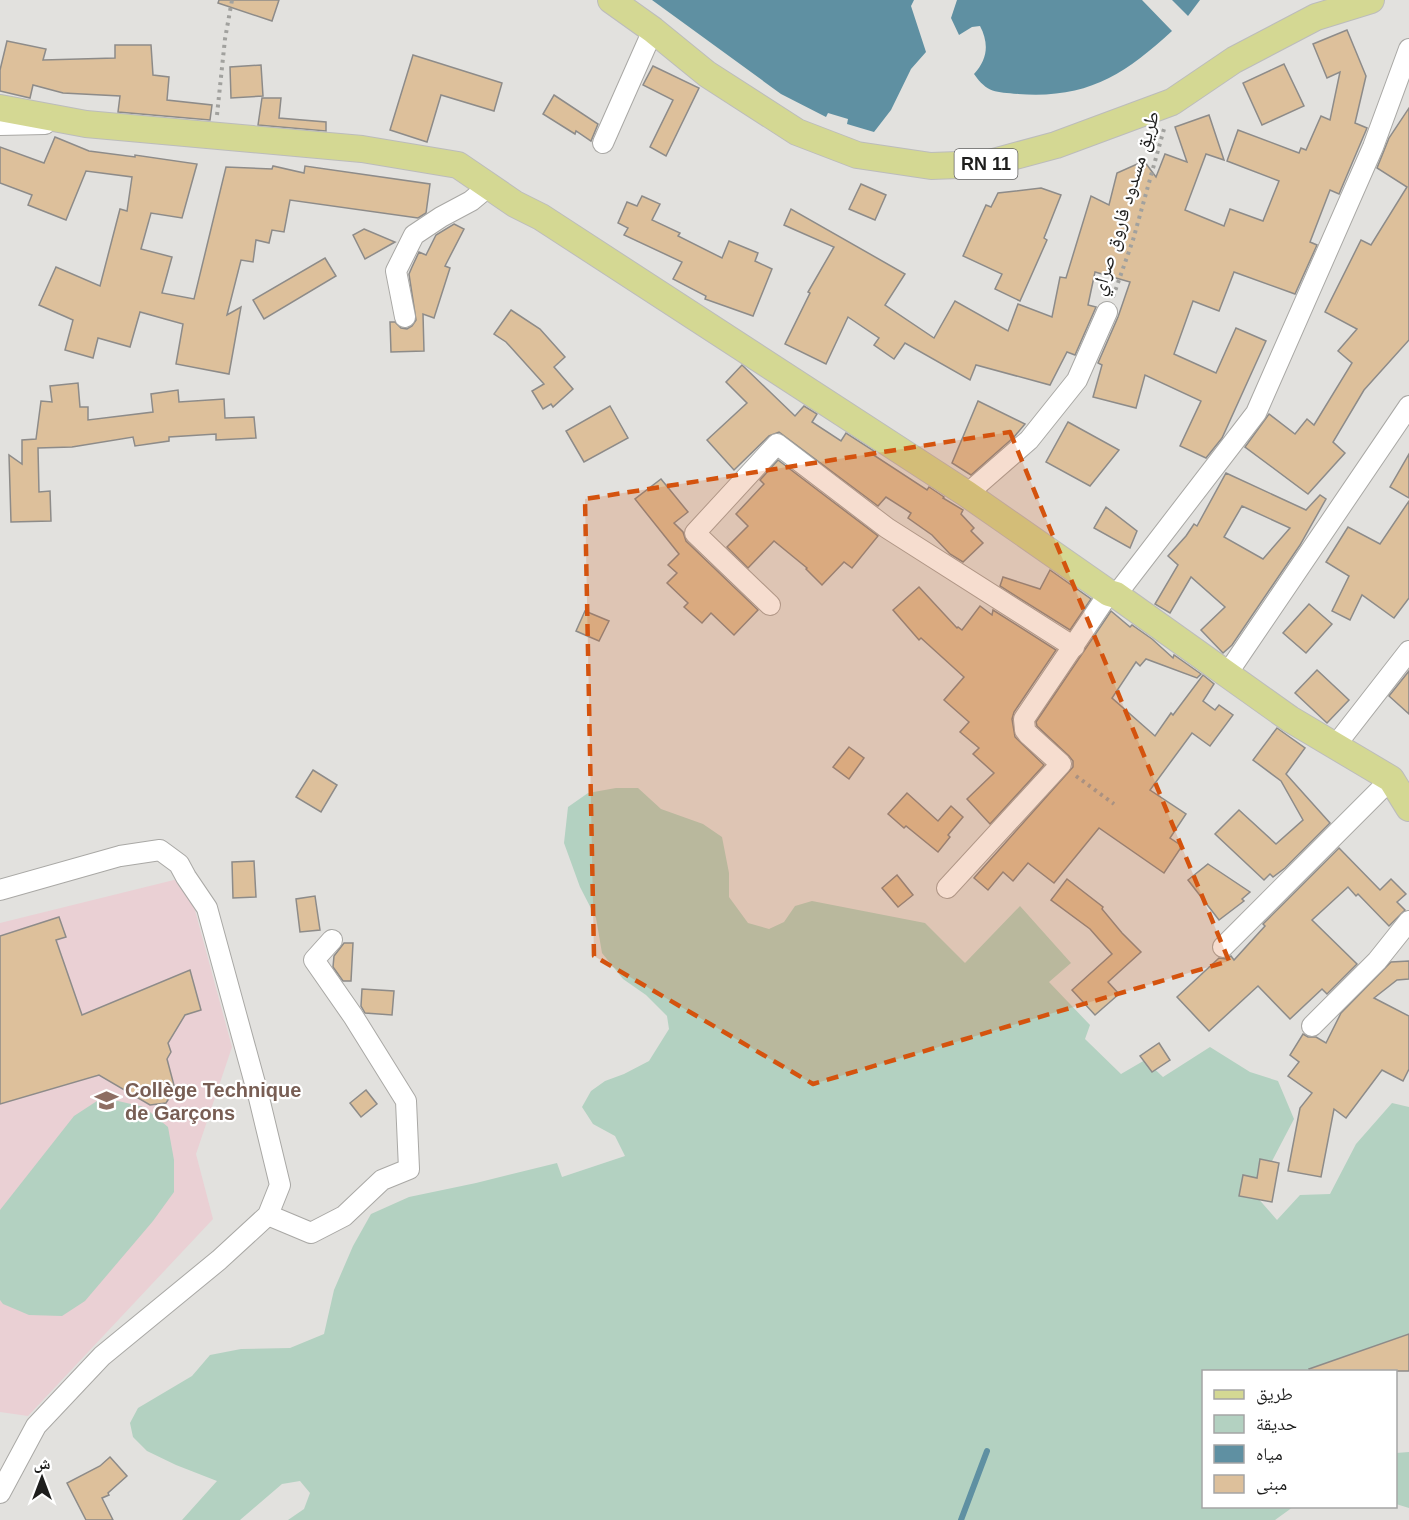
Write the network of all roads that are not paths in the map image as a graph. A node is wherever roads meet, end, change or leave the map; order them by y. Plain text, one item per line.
1 (611, 0) edge
2 (1371, 0) edge
3 (653, 30) junction
4 (1409, 49) edge
5 (0, 108) edge
6 (0, 124) edge
7 (86, 124) junction
8 (603, 143) dead end
9 (489, 186) junction
10 (1107, 312) road end
11 (405, 317) dead end
12 (1409, 406) edge
13 (967, 494) junction
14 (1113, 594) junction
15 (770, 605) dead end
16 (1074, 647) junction
17 (1409, 651) edge
18 (1227, 674) junction
19 (1335, 746) junction
20 (1391, 779) junction
21 (1409, 808) edge
22 (947, 888) dead end
23 (0, 890) edge
24 (1409, 921) edge
25 (332, 940) dead end
26 (1223, 947) dead end
27 (1312, 1026) dead end
28 (268, 1215) junction
29 (0, 1493) edge

1 - 3 main road, RN 11
2 - 3 main road, RN 11
3 - 8 street
4 - 14 street
5 - 7 main road
6 - 7 street
7 - 9 main road
9 - 11 street
9 - 13 main road
10 - 13 street
12 - 18 street
13 - 14 main road
14 - 16 street
14 - 18 main road
15 - 16 street
16 - 22 street
17 - 19 street
18 - 19 main road
19 - 20 main road
20 - 21 main road
20 - 26 street
23 - 28 street
24 - 27 street
25 - 28 street
28 - 29 street

